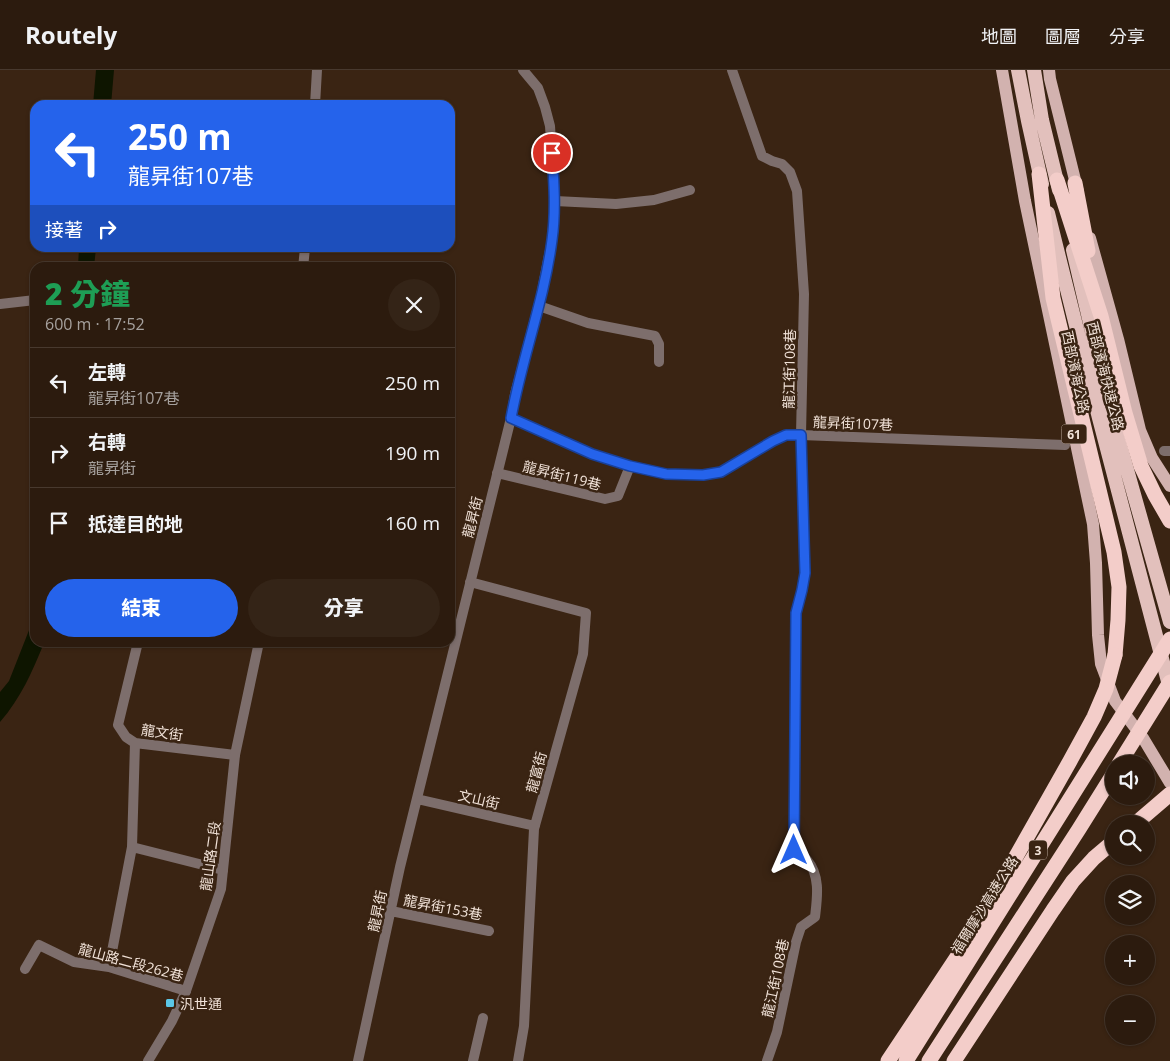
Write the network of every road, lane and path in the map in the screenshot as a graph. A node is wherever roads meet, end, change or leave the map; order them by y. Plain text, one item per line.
1 (317, 70) edge
2 (523, 70) edge
3 (732, 70) edge
4 (1002, 70) edge
5 (1018, 70) edge
6 (1034, 70) edge
7 (1049, 70) edge
8 (315, 100) edge
9 (1039, 174) junction
10 (1057, 180) junction
11 (1075, 183) junction
12 (690, 190) dead end
13 (555, 201) junction
14 (30, 301) edge
15 (0, 304) edge
16 (539, 306) junction
17 (1101, 316) junction
18 (659, 362) dead end
19 (511, 418) junction
20 (801, 435) junction
21 (1065, 445) dead end
22 (630, 466) junction
23 (497, 473) junction
24 (1170, 486) edge
25 (1170, 521) edge
26 (470, 582) junction
27 (1170, 622) edge
28 (1170, 639) edge
29 (455, 643) edge
30 (137, 647) edge
31 (257, 647) edge
32 (454, 647) edge
33 (1170, 682) edge
34 (1170, 689) edge
35 (135, 743) junction
36 (235, 755) junction
37 (1125, 755) edge
38 (1170, 783) edge
39 (1105, 787) edge
40 (1170, 794) edge
41 (417, 799) junction
42 (1145, 815) edge
43 (535, 826) junction
44 (132, 847) junction
45 (1105, 849) edge
46 (223, 870) junction
47 (391, 911) junction
48 (489, 930) dead end
49 (109, 967) junction
50 (25, 969) dead end
51 (186, 991) junction
52 (483, 1018) dead end
53 (148, 1061) edge
54 (358, 1061) edge
55 (473, 1061) edge
56 (518, 1061) edge
57 (767, 1061) edge
58 (888, 1061) edge
59 (906, 1061) edge
60 (929, 1061) edge
61 (954, 1061) edge

1 - 8 street
2 - 13 street, 龍昇街
3 - 20 street, 龍江街108巷
4 - 38 main road, 西部濱海公路 / 61
5 - 9 highway, 西部濱海快速公路 / 61
6 - 10 highway, 西部濱海快速公路
7 - 11 main road
9 - 34 highway, 西部濱海快速公路 / 61
9 - 58 highway, bridge
10 - 17 highway
10 - 27 highway, 西部濱海快速公路
11 - 17 highway
11 - 24 main road
12 - 13 street
13 - 16 street, 龍昇街
14 - 15 street
16 - 18 street
16 - 19 street, 龍昇街
17 - 25 highway
19 - 22 street, 龍昇街107巷
19 - 23 street, 龍昇街
20 - 21 street, 龍昇街107巷
20 - 22 street, 龍昇街107巷
20 - 57 street, 龍江街108巷
22 - 23 street, 龍昇街119巷
23 - 26 street, 龍昇街
26 - 29 street, 龍昇街
26 - 43 street, 龍富街
28 - 59 highway, 福爾摩沙高速公路 / 3, bridge
30 - 35 street, 龍文街
31 - 36 street, 龍山路二段
32 - 41 street, 龍昇街
33 - 37 highway, bridge
35 - 36 street, 龍文街
35 - 44 street
36 - 46 street, 龍山路二段
39 - 60 highway, 3
40 - 42 highway
41 - 43 street, 文山街
41 - 47 street, 龍昇街
43 - 56 street, 龍富街
44 - 46 street
44 - 49 street
45 - 61 highway
46 - 51 street, 龍山路二段
47 - 48 street, 龍昇街153巷
47 - 54 street, 龍昇街
49 - 50 street, 龍山路二段262巷
49 - 51 street, 龍山路二段262巷
51 - 53 street, 龍山路二段
52 - 55 street

